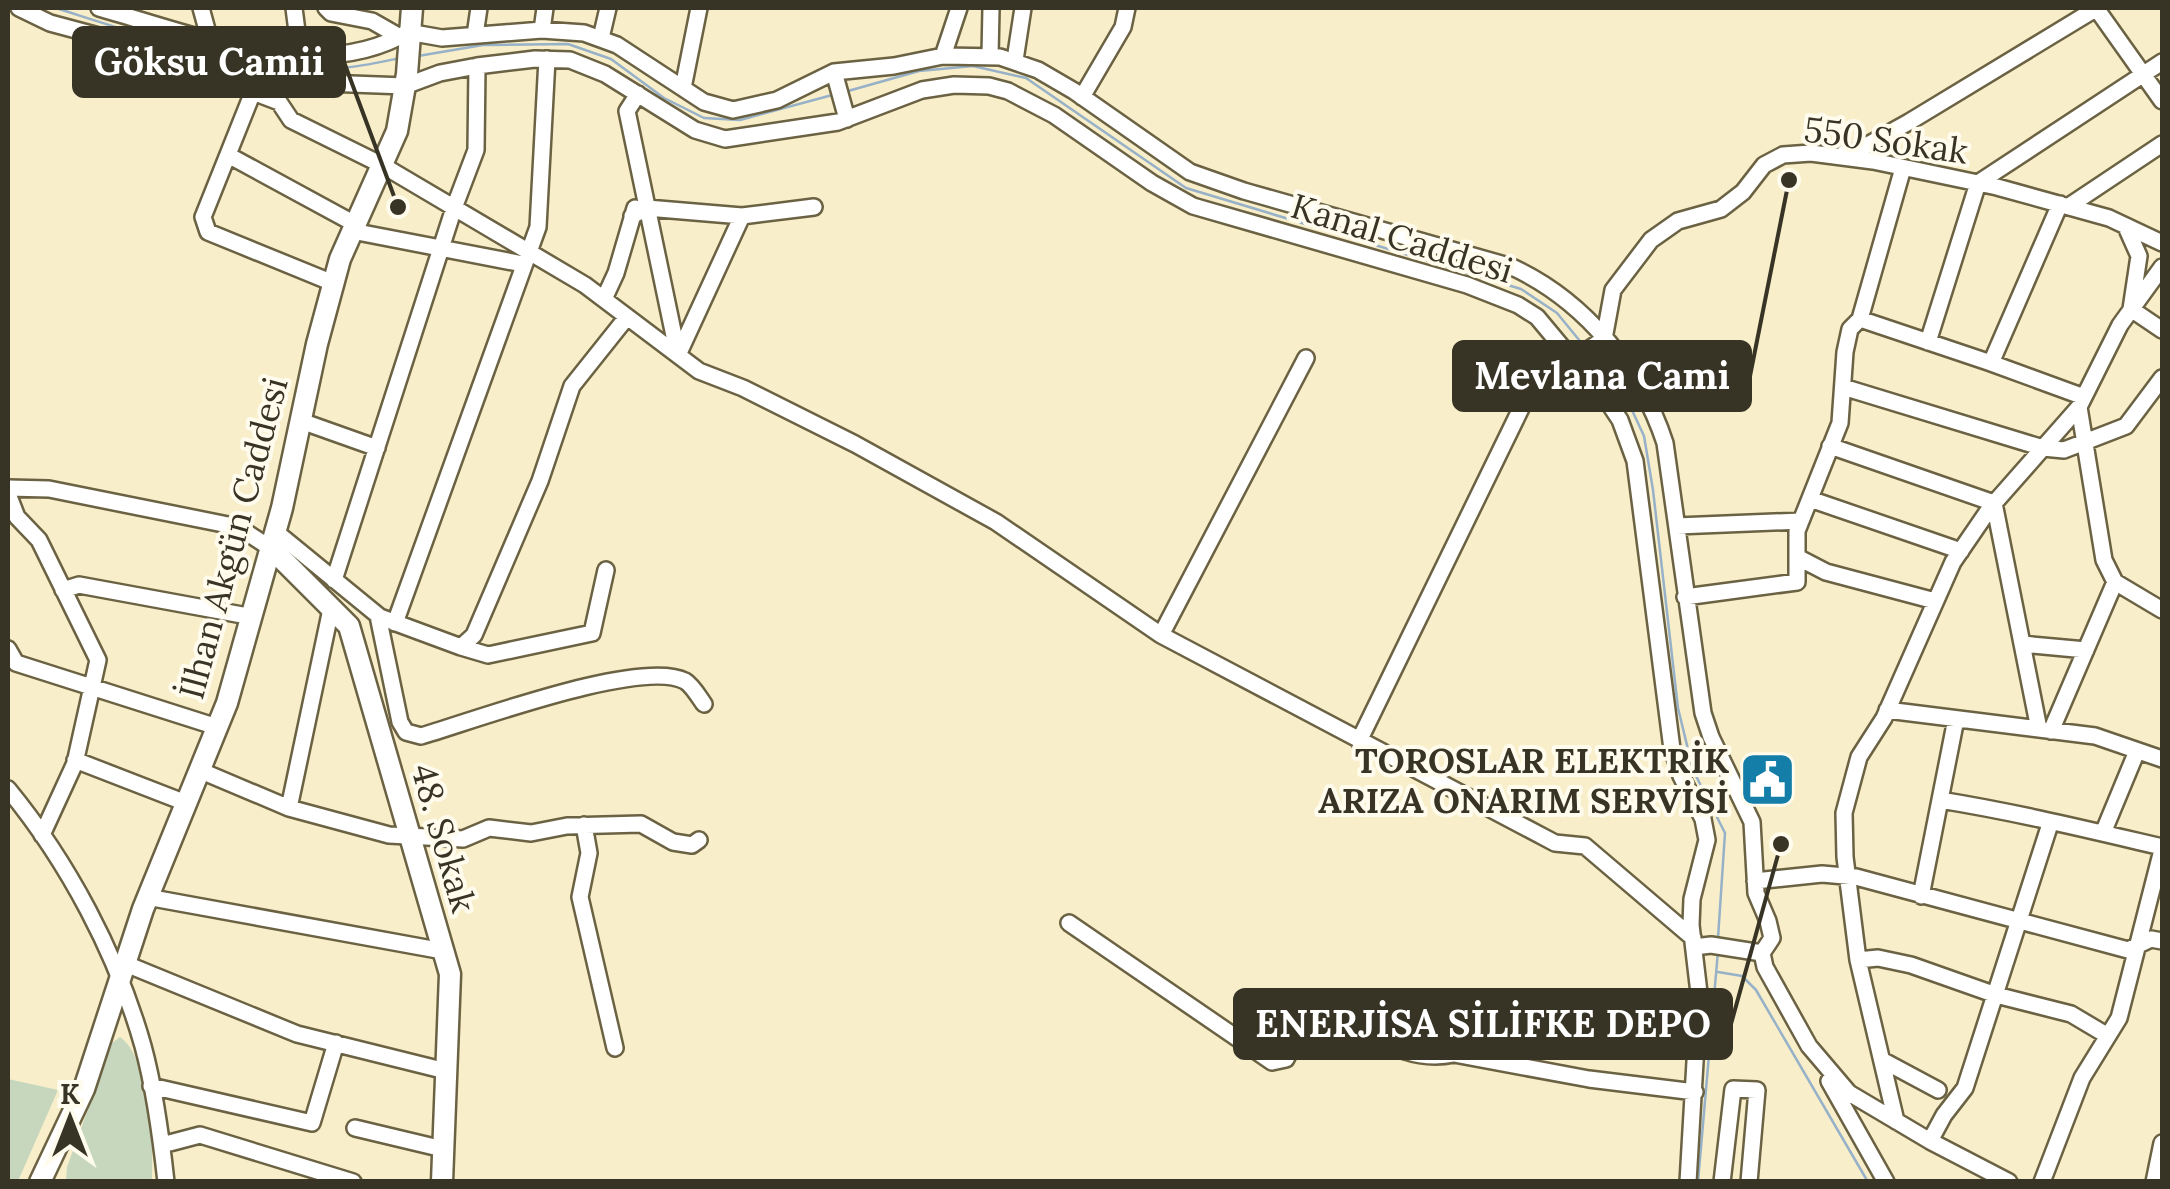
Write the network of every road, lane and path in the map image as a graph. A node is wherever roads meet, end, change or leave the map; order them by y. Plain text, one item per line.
1 (19, 8) edge
2 (99, 8) edge
3 (201, 8) edge
4 (294, 8) edge
5 (326, 8) edge
6 (412, 8) edge
7 (478, 8) edge
8 (544, 8) edge
9 (608, 8) edge
10 (699, 8) edge
11 (959, 8) edge
12 (991, 8) edge
13 (1023, 8) edge
14 (1127, 8) edge
15 (2097, 8) edge
16 (542, 30) junction
17 (405, 36) junction
18 (475, 36) junction
19 (209, 37) junction
20 (600, 38) junction
21 (300, 54) junction
22 (943, 56) junction
23 (990, 56) junction
24 (547, 59) junction
25 (1015, 60) junction
26 (2162, 62) edge
27 (476, 66) junction
28 (2144, 75) junction
29 (835, 77) junction
30 (406, 80) junction
31 (683, 88) junction
32 (638, 94) junction
33 (1082, 97) junction
34 (2162, 101) edge
35 (845, 113) junction
36 (2162, 144) edge
37 (1811, 154) junction
38 (228, 155) junction
39 (382, 165) junction
40 (1903, 168) junction
41 (1978, 183) junction
42 (2065, 205) junction
43 (814, 207) dead end
44 (454, 208) junction
45 (640, 212) junction
46 (742, 216) junction
47 (2126, 226) junction
48 (354, 227) junction
49 (2162, 243) edge
50 (440, 248) junction
51 (526, 258) junction
52 (2162, 267) edge
53 (333, 283) junction
54 (604, 299) junction
55 (2131, 310) junction
56 (627, 317) junction
57 (1860, 319) junction
58 (2162, 330) edge
59 (1604, 339) junction
60 (1928, 342) junction
61 (678, 356) junction
62 (1306, 358) dead end
63 (1572, 361) junction
64 (1992, 363) junction
65 (2162, 378) edge
66 (1843, 388) junction
67 (2081, 402) junction
68 (300, 421) junction
69 (2086, 440) junction
70 (1830, 446) junction
71 (376, 448) junction
72 (2043, 448) junction
73 (8, 491) edge
74 (1810, 499) junction
75 (1994, 503) junction
76 (1802, 521) junction
77 (1677, 526) junction
78 (274, 541) junction
79 (1960, 551) junction
80 (1797, 557) junction
81 (606, 570) dead end
82 (1826, 572) junction
83 (334, 580) junction
84 (1797, 582) junction
85 (2115, 582) junction
86 (63, 590) junction
87 (1685, 596) junction
88 (1936, 601) junction
89 (332, 609) junction
90 (2162, 610) edge
91 (378, 616) junction
92 (253, 617) junction
93 (395, 623) junction
94 (1161, 635) junction
95 (2022, 644) junction
96 (461, 647) junction
97 (8, 649) edge
98 (2086, 650) junction
99 (94, 688) junction
100 (704, 704) dead end
101 (1887, 710) junction
102 (1956, 718) junction
103 (216, 728) junction
104 (2045, 730) junction
105 (1359, 741) junction
106 (2137, 751) junction
107 (2162, 759) edge
108 (76, 760) junction
109 (199, 770) junction
110 (8, 790) edge
111 (1940, 800) junction
112 (186, 803) junction
113 (289, 808) junction
114 (2050, 824) junction
115 (584, 826) junction
116 (2103, 833) junction
117 (42, 835) junction
118 (410, 837) junction
119 (699, 840) dead end
120 (2162, 849) edge
121 (1847, 876) junction
122 (1756, 880) junction
123 (1921, 896) junction
124 (147, 897) junction
125 (1069, 922) dead end
126 (2020, 922) junction
127 (2162, 940) edge
128 (1699, 943) junction
129 (2139, 945) junction
130 (443, 951) junction
131 (1762, 954) junction
132 (1858, 960) junction
133 (123, 974) junction
134 (1996, 994) junction
135 (2108, 1036) junction
136 (336, 1044) junction
137 (1809, 1046) junction
138 (615, 1048) dead end
139 (1882, 1060) junction
140 (446, 1071) junction
141 (151, 1086) junction
142 (1938, 1090) dead end
143 (1694, 1092) junction
144 (1896, 1121) junction
145 (355, 1128) dead end
146 (1930, 1140) junction
147 (2162, 1142) edge
148 (162, 1145) junction
149 (443, 1149) junction
150 (40, 1182) edge
151 (166, 1182) edge
152 (353, 1182) edge
153 (442, 1182) edge
154 (1688, 1182) edge
155 (1722, 1182) edge
156 (1749, 1182) edge
157 (1886, 1182) edge
158 (2009, 1182) edge
159 (2042, 1182) edge
160 (2154, 1182) edge

1 - 30 street
2 - 19 street
3 - 19 street
4 - 21 street
5 - 17 street
6 - 17 main road, İlhan Akgün Caddesi
7 - 18 street
8 - 16 street
9 - 20 street
10 - 31 street
11 - 22 street
12 - 23 street
13 - 25 street
14 - 33 street
15 - 28 street
15 - 37 street
16 - 18 street
16 - 20 street
17 - 18 street
17 - 21 street
17 - 30 main road, İlhan Akgün Caddesi
19 - 21 street
20 - 31 street
22 - 23 street
22 - 29 street
23 - 25 street
24 - 27 street, Kanal Caddesi
24 - 32 street, Kanal Caddesi
24 - 51 street
25 - 33 street
26 - 28 street
27 - 30 street, Kanal Caddesi
27 - 44 street
28 - 34 street
28 - 41 street
29 - 31 street
29 - 35 street
30 - 39 main road, İlhan Akgün Caddesi
32 - 35 street, Kanal Caddesi
32 - 45 street
33 - 59 street
35 - 63 street, Kanal Caddesi
36 - 42 street
37 - 40 street, 550 Sokak
37 - 59 street, 550 Sokak
38 - 39 street
38 - 48 street
38 - 53 street
39 - 44 street
39 - 48 main road, İlhan Akgün Caddesi
40 - 41 street, 550 Sokak
40 - 57 street
41 - 42 street, 550 Sokak
41 - 60 street
42 - 47 street, 550 Sokak
42 - 64 street
43 - 46 street
44 - 50 street
44 - 51 street
45 - 46 street
45 - 54 street
45 - 61 street
46 - 61 street
47 - 49 street, 550 Sokak
47 - 55 street
48 - 50 street
48 - 53 main road, İlhan Akgün Caddesi
50 - 51 street
50 - 71 street
51 - 54 street
51 - 93 street
52 - 55 street
53 - 68 main road, İlhan Akgün Caddesi
54 - 56 street
55 - 58 street
55 - 67 street
56 - 61 street
56 - 96 street
57 - 60 street
57 - 66 street
59 - 63 street
59 - 77 street
60 - 64 street
61 - 94 street
62 - 94 street
63 - 105 street
63 - 128 street, Kanal Caddesi
64 - 67 street
65 - 69 street
66 - 70 street
66 - 72 street
67 - 69 street
67 - 72 street
68 - 71 street
68 - 78 main road, İlhan Akgün Caddesi
69 - 72 street
69 - 85 street
70 - 74 street
70 - 75 street
71 - 83 street
72 - 75 street
73 - 78 street
73 - 86 street
74 - 76 street
74 - 79 street
75 - 79 street
75 - 95 street
76 - 77 street
76 - 80 street
77 - 87 street
78 - 83 street
78 - 89 main road, 48. Sokak
78 - 92 main road, İlhan Akgün Caddesi
79 - 88 street
80 - 82 street
80 - 84 street
81 - 96 street
82 - 84 street
82 - 88 street
83 - 91 street
84 - 87 street
85 - 90 street
85 - 98 street
86 - 92 street
86 - 99 street
87 - 122 street
88 - 101 street
89 - 113 street
89 - 118 main road, 48. Sokak
91 - 93 street
91 - 100 street
92 - 103 main road, İlhan Akgün Caddesi
93 - 96 street
94 - 105 street
95 - 98 street
95 - 104 street
97 - 99 street
98 - 104 street
99 - 103 street
99 - 108 street
101 - 102 street
101 - 121 street
102 - 104 street
102 - 111 street
103 - 109 main road, İlhan Akgün Caddesi
104 - 106 street
105 - 128 street
106 - 107 street
106 - 116 street
108 - 112 street
108 - 117 street
109 - 112 main road, İlhan Akgün Caddesi
109 - 113 street
110 - 117 street
111 - 114 street
111 - 123 street
112 - 124 main road, İlhan Akgün Caddesi
113 - 118 street
114 - 116 street
114 - 126 street
115 - 118 street
115 - 119 street
115 - 138 street
116 - 120 street
117 - 133 street
118 - 130 main road, 48. Sokak
120 - 129 street
121 - 122 street
121 - 123 street
121 - 132 street
122 - 131 street
123 - 126 street
124 - 130 street
124 - 133 main road, İlhan Akgün Caddesi
125 - 143 street
126 - 129 street
126 - 134 street
127 - 129 street
128 - 131 street
128 - 143 street, Kanal Caddesi
129 - 135 street
130 - 140 main road, 48. Sokak
131 - 137 street
132 - 134 street
132 - 139 street
133 - 136 street
133 - 141 street
133 - 150 main road, İlhan Akgün Caddesi
134 - 135 street
134 - 146 street
135 - 159 street
136 - 140 street
136 - 141 street
137 - 144 street
137 - 157 street
139 - 142 street
139 - 144 street
140 - 149 main road, 48. Sokak
141 - 148 street
143 - 154 street, Kanal Caddesi
144 - 146 street
145 - 149 street
146 - 158 street
147 - 160 street
148 - 151 street
148 - 152 street
149 - 153 main road, 48. Sokak
155 - 156 street

